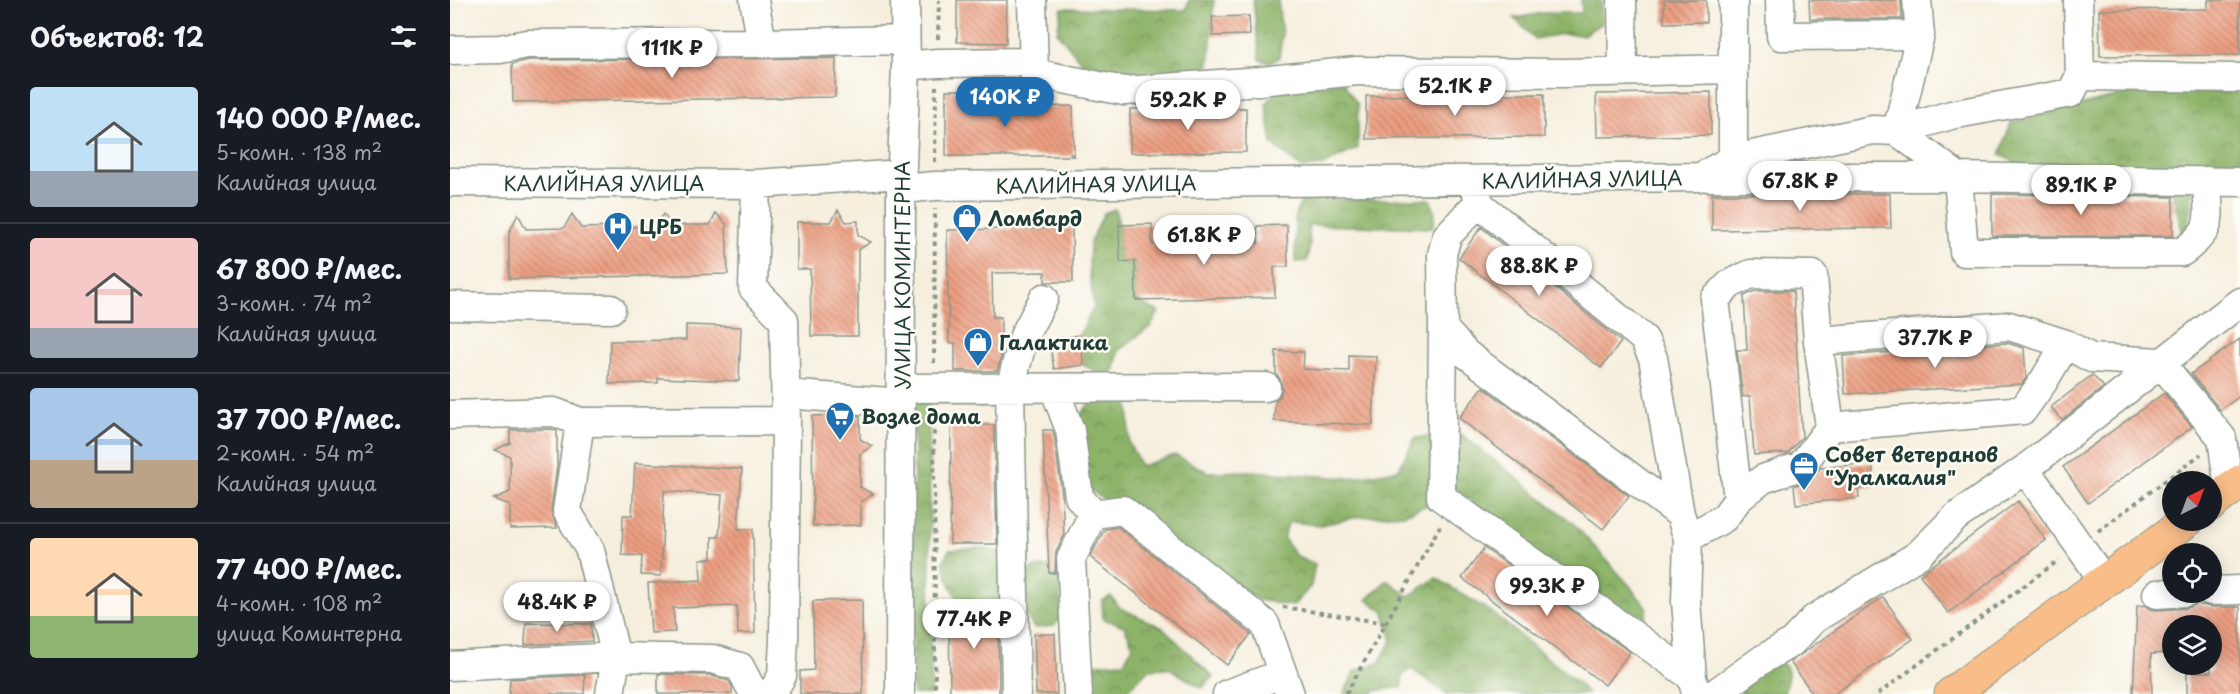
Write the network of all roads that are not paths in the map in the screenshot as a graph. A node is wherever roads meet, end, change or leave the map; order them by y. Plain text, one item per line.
1 (754, 0) edge
2 (905, 0) edge
3 (1032, 0) edge
4 (1622, 0) edge
5 (1733, 0) edge
6 (1780, 0) edge
7 (1917, 0) edge
8 (2078, 0) edge
9 (1920, 35) junction
10 (762, 43) junction
11 (450, 51) edge
12 (906, 53) junction
13 (1034, 62) junction
14 (1733, 69) junction
15 (1623, 72) junction
16 (2080, 76) junction
17 (2240, 78) edge
18 (1897, 130) junction
19 (1733, 159) junction
20 (1700, 177) junction
21 (1958, 177) junction
22 (2207, 181) junction
23 (450, 182) edge
24 (902, 182) junction
25 (2240, 182) edge
26 (756, 184) junction
27 (1477, 192) junction
28 (1044, 298) dead end
29 (2240, 302) edge
30 (450, 306) edge
31 (612, 309) dead end
32 (1443, 328) junction
33 (1818, 341) junction
34 (2066, 344) junction
35 (2160, 362) junction
36 (1266, 387) dead end
37 (1010, 388) junction
38 (1054, 388) junction
39 (901, 395) junction
40 (786, 407) junction
41 (450, 415) edge
42 (580, 422) junction
43 (1830, 427) junction
44 (2025, 469) junction
45 (2227, 492) edge
46 (1738, 499) junction
47 (1093, 514) junction
48 (1684, 526) junction
49 (2173, 531) edge
50 (2104, 581) junction
51 (2240, 590) edge
52 (2222, 591) edge
53 (2157, 594) dead end
54 (2162, 594) edge
55 (616, 657) junction
56 (450, 666) edge
57 (1286, 684) edge
58 (1700, 688) edge
59 (610, 694) edge
60 (754, 694) edge
61 (771, 694) edge
62 (900, 694) edge
63 (1016, 694) edge
64 (1078, 694) edge
65 (1227, 694) edge
66 (1951, 694) edge

1 - 10 street
2 - 12 street, УЛИЦА КОМИНТЕРНА
3 - 13 street
4 - 15 street
5 - 14 street
6 - 9 street
7 - 9 street
8 - 16 street
9 - 18 street
10 - 11 street
10 - 12 street
12 - 13 street
12 - 24 street, УЛИЦА КОМИНТЕРНА
13 - 15 street
14 - 15 street
14 - 19 street
16 - 17 street
16 - 18 street, КАЛИЙНАЯ УЛИЦА
18 - 19 street, КАЛИЙНАЯ УЛИЦА
18 - 21 street
19 - 20 street, КАЛИЙНАЯ УЛИЦА
20 - 21 street
20 - 27 street, КАЛИЙНАЯ УЛИЦА
21 - 22 street
21 - 22 street
22 - 25 street
23 - 26 street, КАЛИЙНАЯ УЛИЦА
24 - 26 street, КАЛИЙНАЯ УЛИЦА
24 - 27 street, КАЛИЙНАЯ УЛИЦА
24 - 39 street, УЛИЦА КОМИНТЕРНА
26 - 40 street
27 - 32 street
27 - 48 street
28 - 37 street
29 - 35 street
30 - 31 street
32 - 48 street
32 - 58 street
33 - 34 street
33 - 43 street
33 - 46 street
34 - 35 street
34 - 43 street
35 - 44 street
35 - 45 street
36 - 38 street
37 - 38 street
37 - 39 street
37 - 63 street
38 - 47 street
39 - 40 street
39 - 62 street, УЛИЦА КОМИНТЕРНА
40 - 42 street
40 - 61 street
41 - 42 street
42 - 55 street
43 - 46 street
44 - 50 street
44 - 58 street
46 - 48 street
47 - 57 street
47 - 64 street
48 - 58 street
49 - 50 highway
50 - 66 highway
51 - 52 street
53 - 54 street
55 - 56 street
55 - 59 street
55 - 60 street
57 - 65 street

